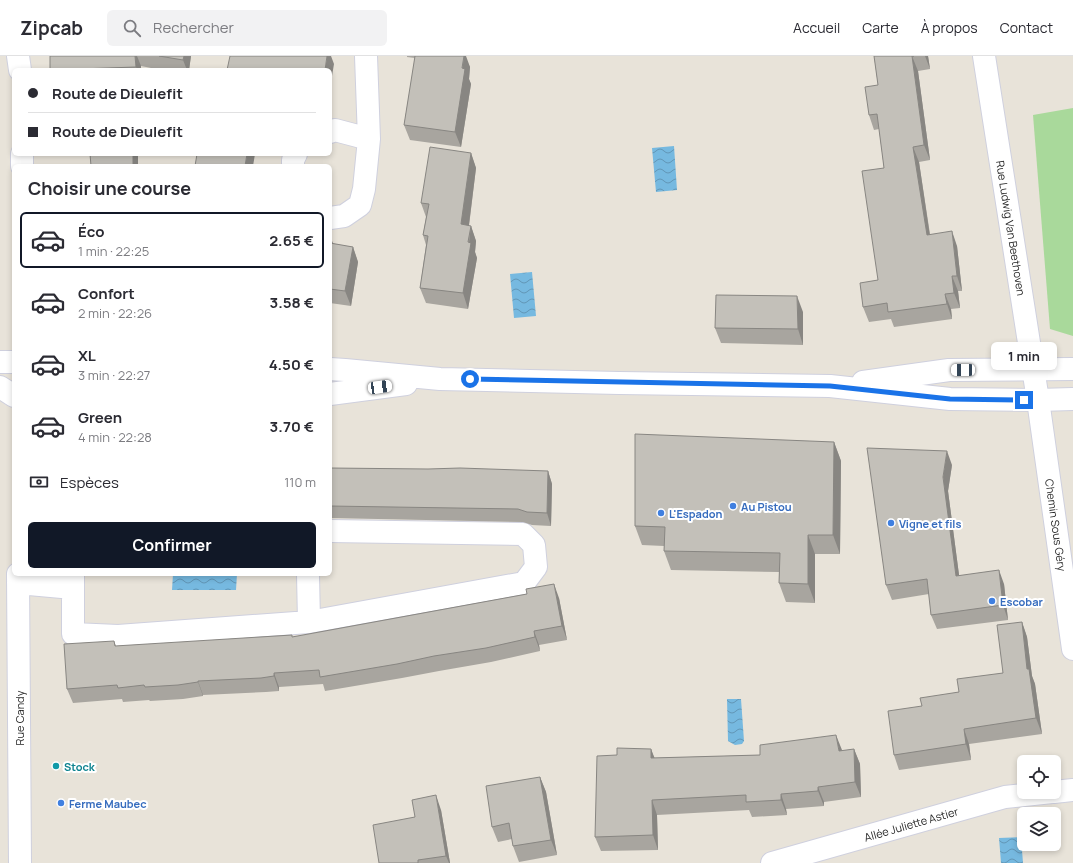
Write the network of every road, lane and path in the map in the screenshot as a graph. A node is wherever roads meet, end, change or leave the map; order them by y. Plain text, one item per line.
1 (18, 56) edge
2 (366, 56) edge
3 (984, 56) edge
4 (20, 68) edge
5 (332, 131) edge
6 (369, 139) junction
7 (332, 218) edge
8 (0, 362) edge
9 (12, 362) edge
10 (332, 369) edge
11 (1033, 369) junction
12 (1073, 369) edge
13 (440, 379) junction
14 (830, 386) junction
15 (0, 387) edge
16 (332, 394) edge
17 (12, 396) edge
18 (12, 398) edge
19 (0, 399) edge
20 (1038, 400) junction
21 (1073, 400) edge
22 (332, 531) edge
23 (308, 576) edge
24 (18, 578) edge
25 (73, 581) edge
26 (309, 622) junction
27 (1073, 649) edge
28 (1073, 790) edge
29 (1061, 791) edge
30 (1017, 796) edge
31 (20, 863) edge
32 (772, 863) edge

1 - 4 street
2 - 6 street
3 - 11 street, Rue Ludwig Van Beethoven
5 - 6 street
6 - 7 street
8 - 9 street
10 - 13 street
11 - 12 street
11 - 14 street
11 - 20 street, Rue Ludwig Van Beethoven
13 - 14 street
13 - 16 street
14 - 20 street
15 - 17 street
18 - 19 street
20 - 21 street
20 - 27 street, Chemin Sous Géry
22 - 26 street
23 - 26 street
24 - 25 street
24 - 31 street, Rue Candy
25 - 26 street
28 - 29 street, Allée Juliette Astier
30 - 32 street, Allée Juliette Astier

